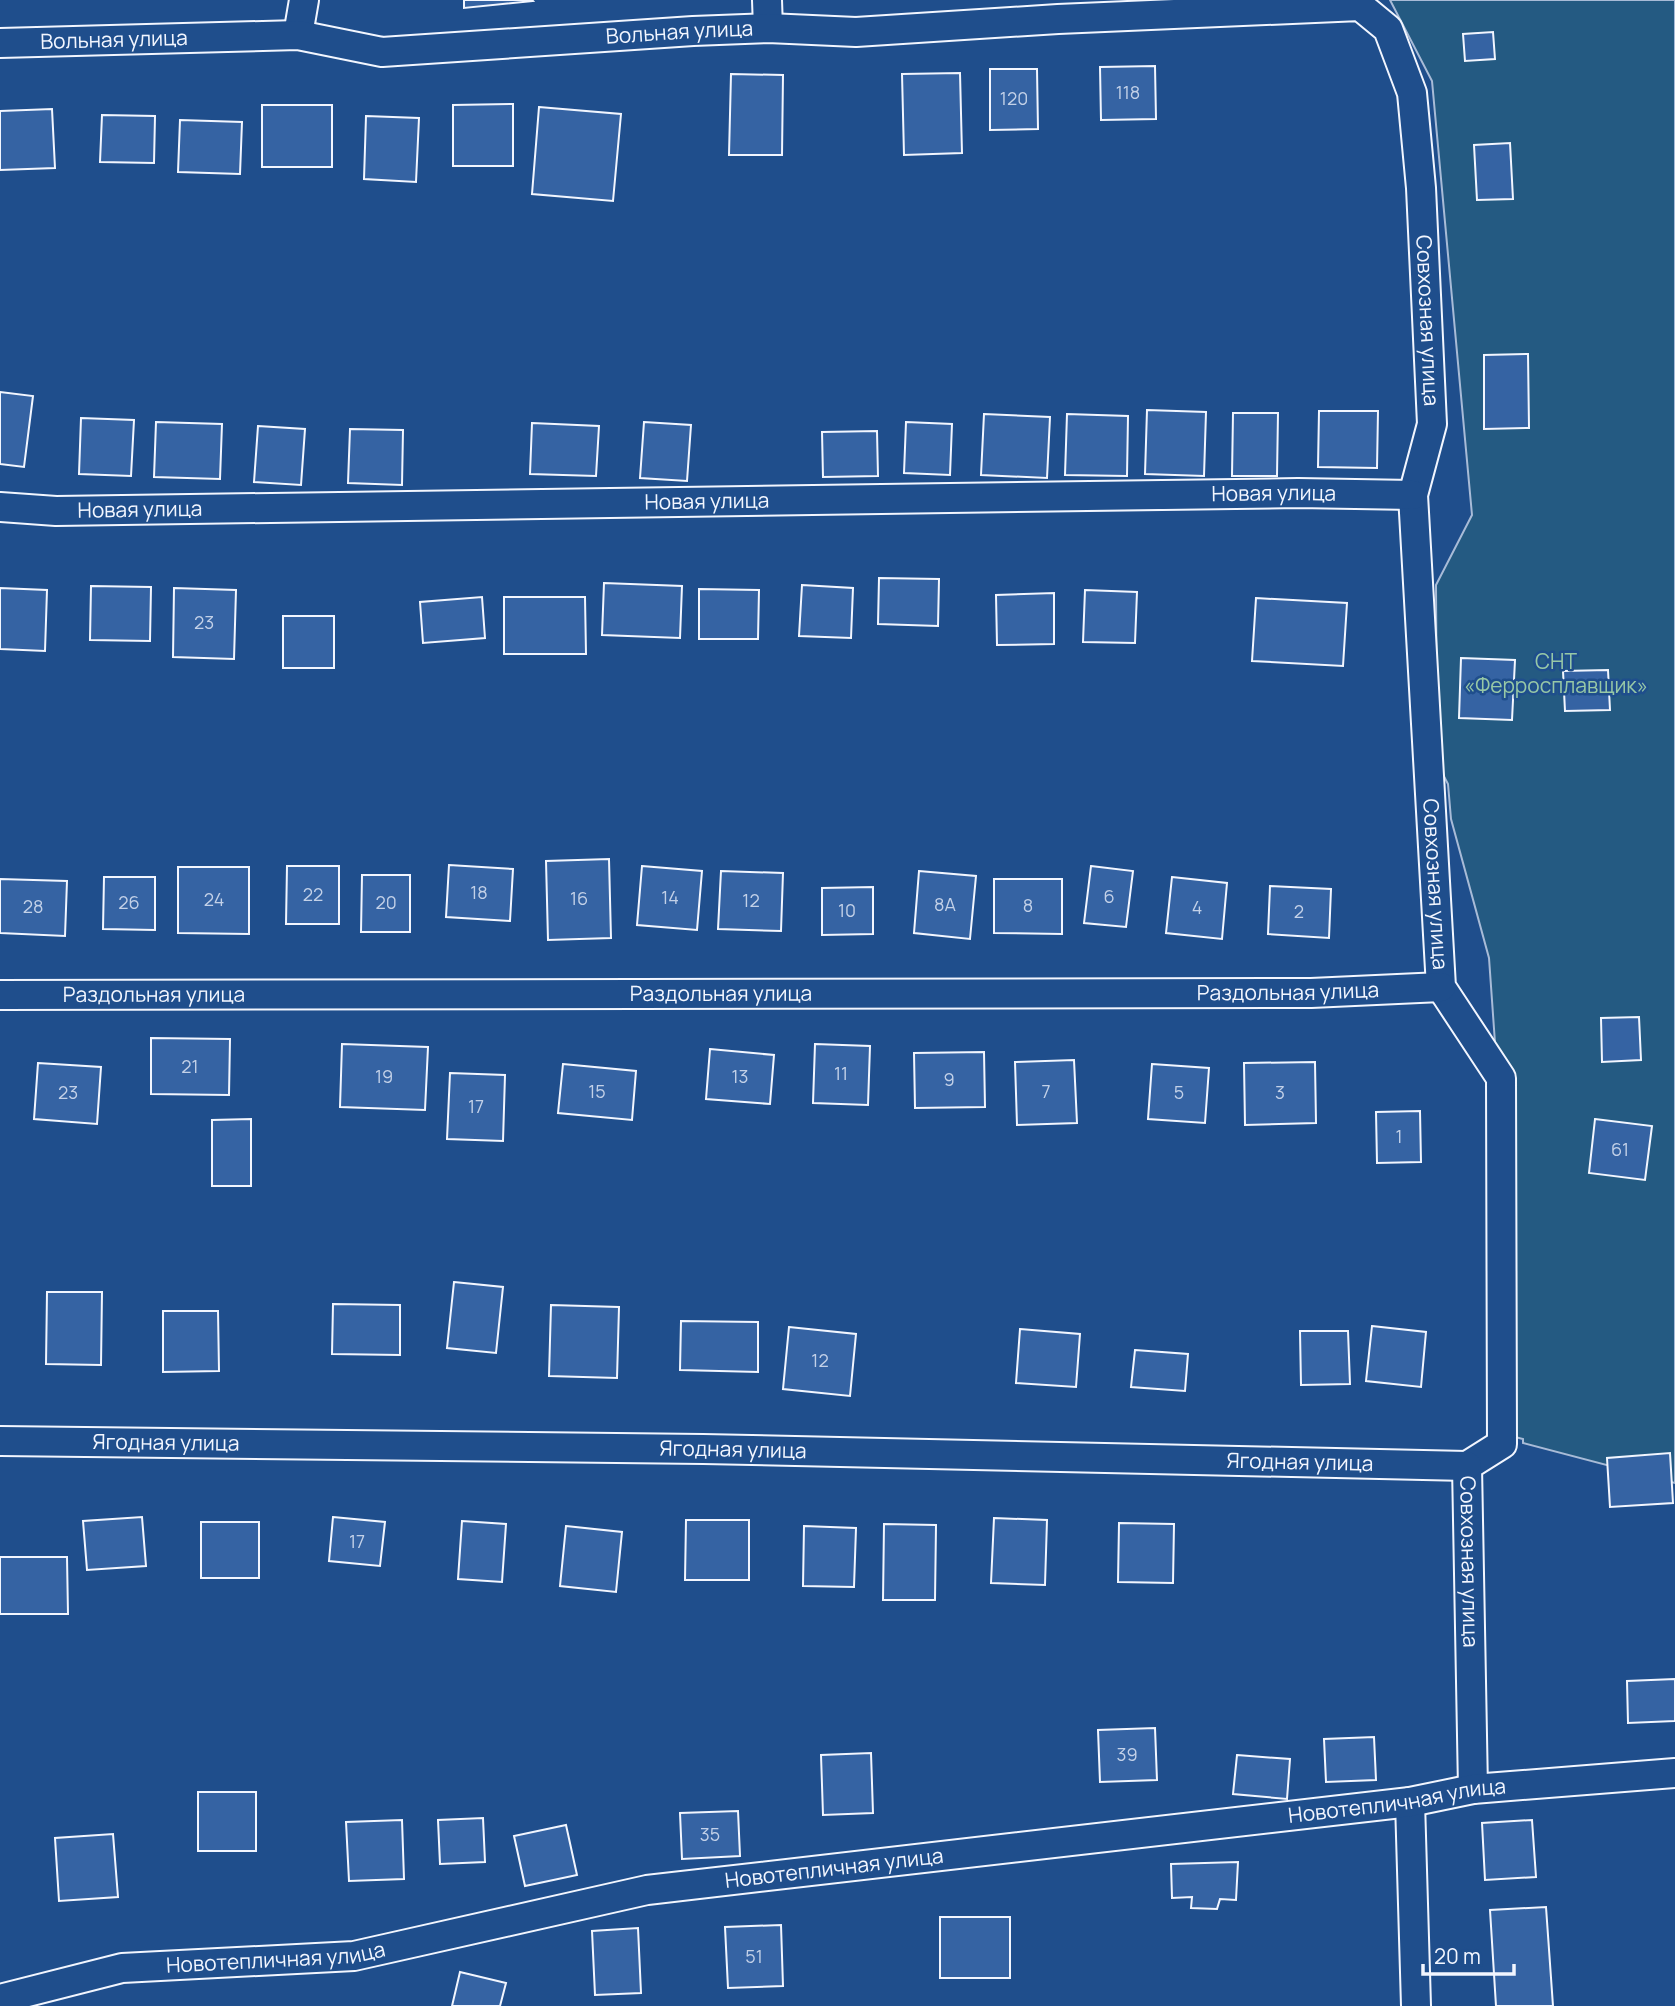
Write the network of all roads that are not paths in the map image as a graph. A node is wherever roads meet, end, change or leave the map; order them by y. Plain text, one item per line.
1 (304, 0) edge
2 (1360, 6) joint
3 (768, 14) edge
4 (298, 36) junction
5 (0, 43) edge
6 (1413, 495) junction
7 (0, 507) edge
8 (1441, 987) junction
9 (0, 995) edge
10 (0, 1441) edge
11 (1468, 1466) junction
12 (1675, 1773) edge
13 (1473, 1789) junction
14 (1410, 1801) junction
15 (0, 1999) edge
16 (1416, 2006) edge

1 - 4 street
2 - 3 street, Вольная улица
2 - 6 street, Совхозная улица
3 - 4 street, Вольная улица
4 - 5 street, Вольная улица
6 - 7 street, Новая улица
6 - 8 street, Совхозная улица
8 - 9 street, Раздольная улица
8 - 11 street, Совхозная улица
10 - 11 street, Ягодная улица
11 - 13 street, Совхозная улица
12 - 13 street, Новотепличная улица
13 - 14 street, Новотепличная улица
14 - 15 street, Новотепличная улица
14 - 16 street

